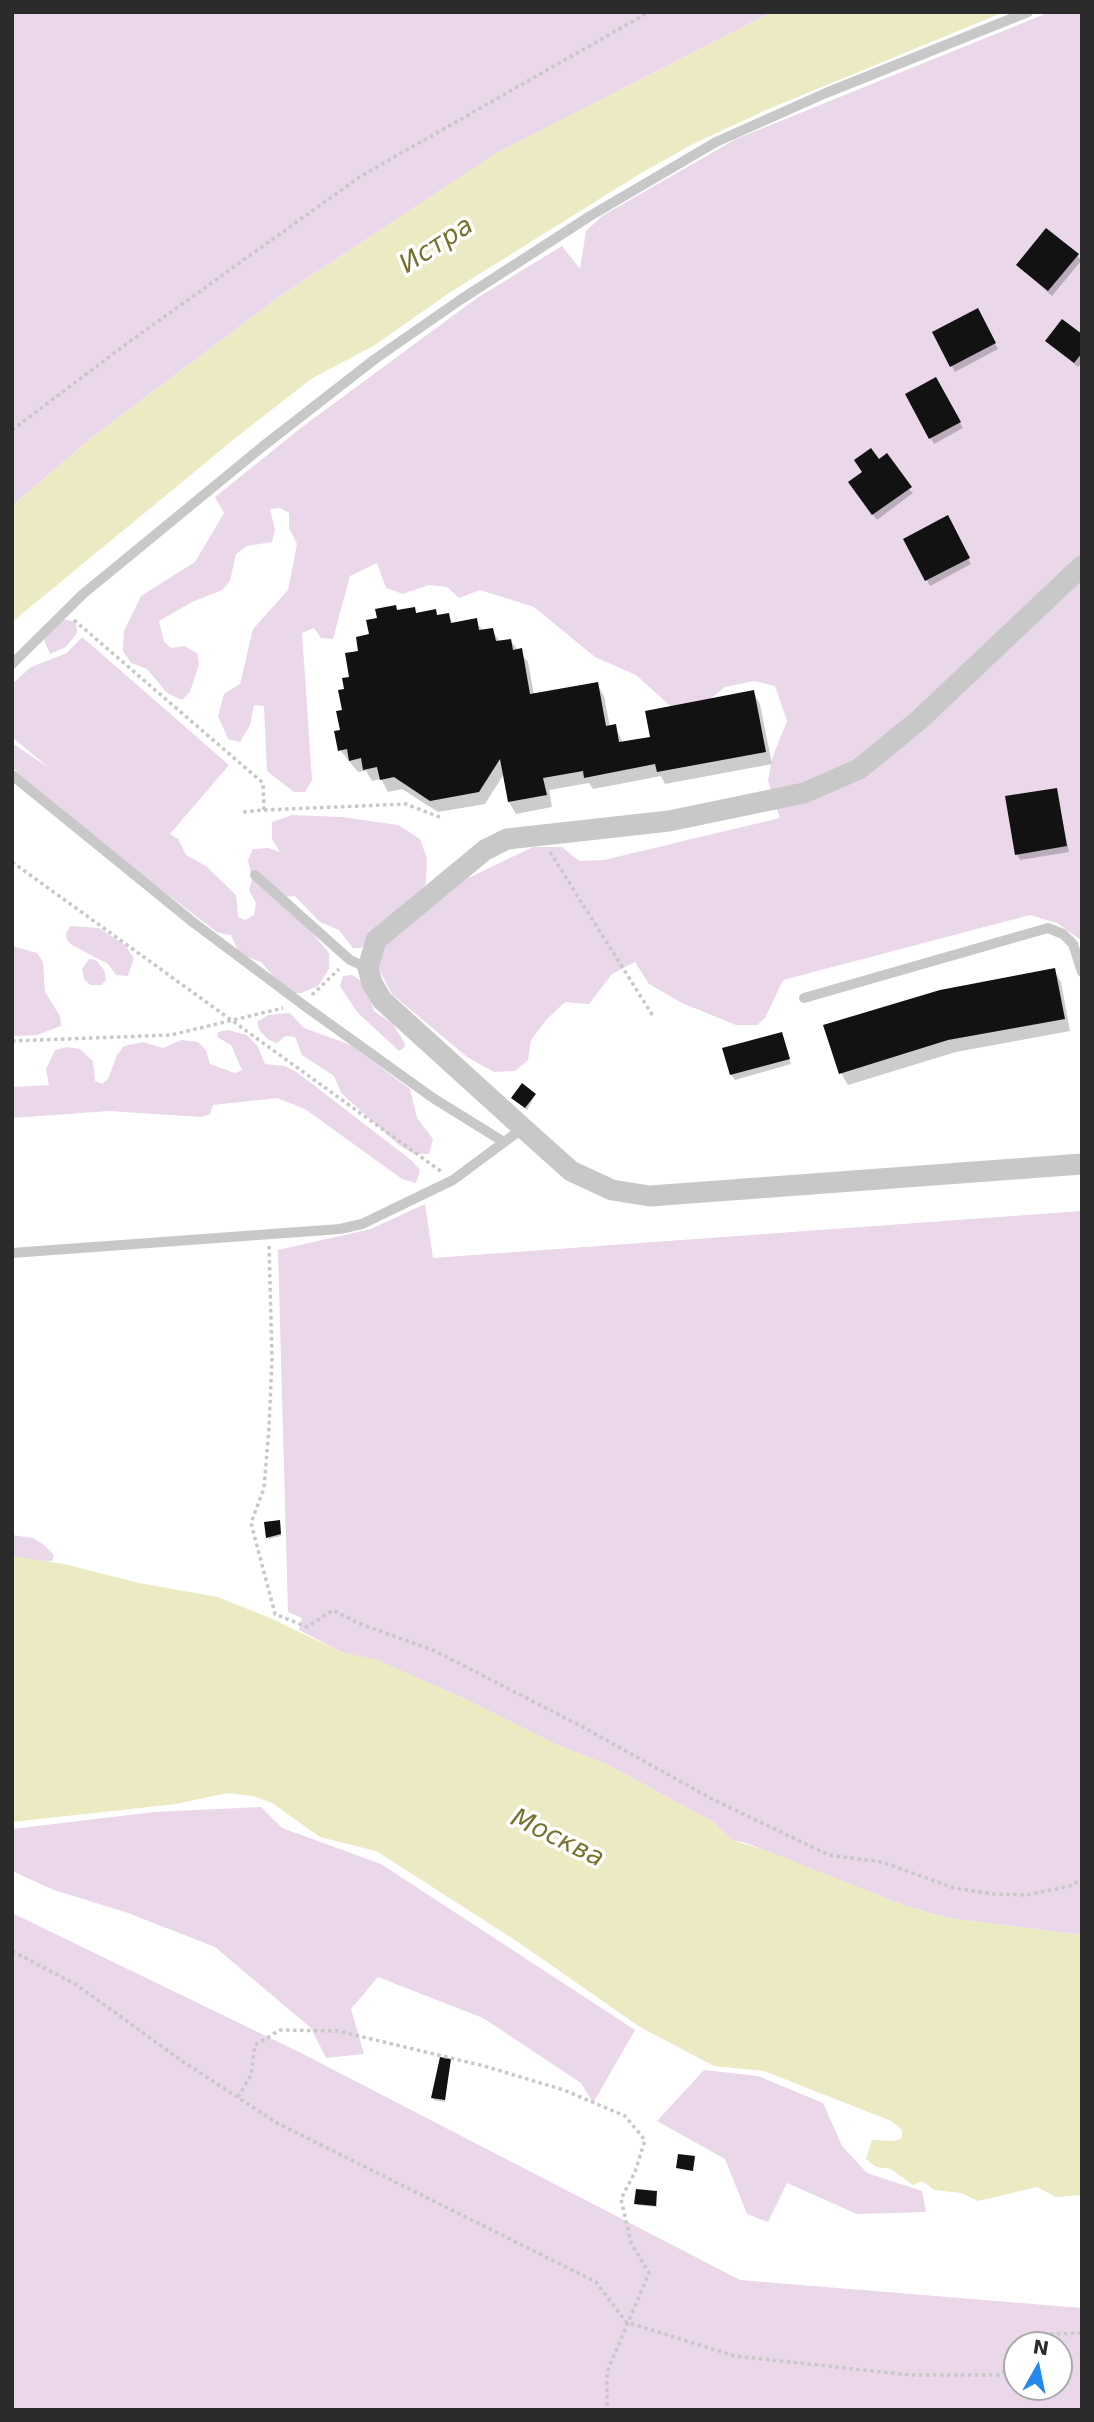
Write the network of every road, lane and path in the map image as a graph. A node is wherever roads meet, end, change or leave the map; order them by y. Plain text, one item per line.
1 (649, 12) edge
2 (1028, 12) edge
3 (12, 430) edge
4 (1082, 565) edge
5 (65, 612) junction
6 (12, 664) edge
7 (12, 775) edge
8 (264, 810) junction
9 (242, 812) dead end
10 (442, 818) dead end
11 (542, 834) junction
12 (12, 862) edge
13 (255, 875) dead end
14 (359, 964) junction
15 (1082, 972) edge
16 (804, 998) dead end
17 (302, 1004) junction
18 (653, 1016) dead end
19 (231, 1021) junction
20 (12, 1041) edge
21 (523, 1128) junction
22 (504, 1142) junction
23 (1082, 1164) edge
24 (453, 1180) junction
25 (269, 1233) junction
26 (12, 1253) edge
27 (1082, 1879) edge
28 (12, 1951) edge
29 (238, 2098) junction
30 (626, 2322) junction
31 (1003, 2372) edge
32 (607, 2410) edge

1 - 3 path
2 - 5 lane
4 - 11 street
5 - 6 lane
5 - 8 path
7 - 17 lane
8 - 9 path
8 - 10 path
11 - 14 street
11 - 18 path
12 - 19 path
13 - 14 lane
14 - 17 path
14 - 21 street
15 - 16 lane
17 - 19 path
17 - 22 lane
19 - 20 path
19 - 24 path
21 - 22 lane
21 - 23 street
22 - 24 lane
24 - 25 lane
25 - 26 lane
25 - 27 path
28 - 29 path
29 - 30 path
29 - 30 path
30 - 31 path
30 - 32 path

